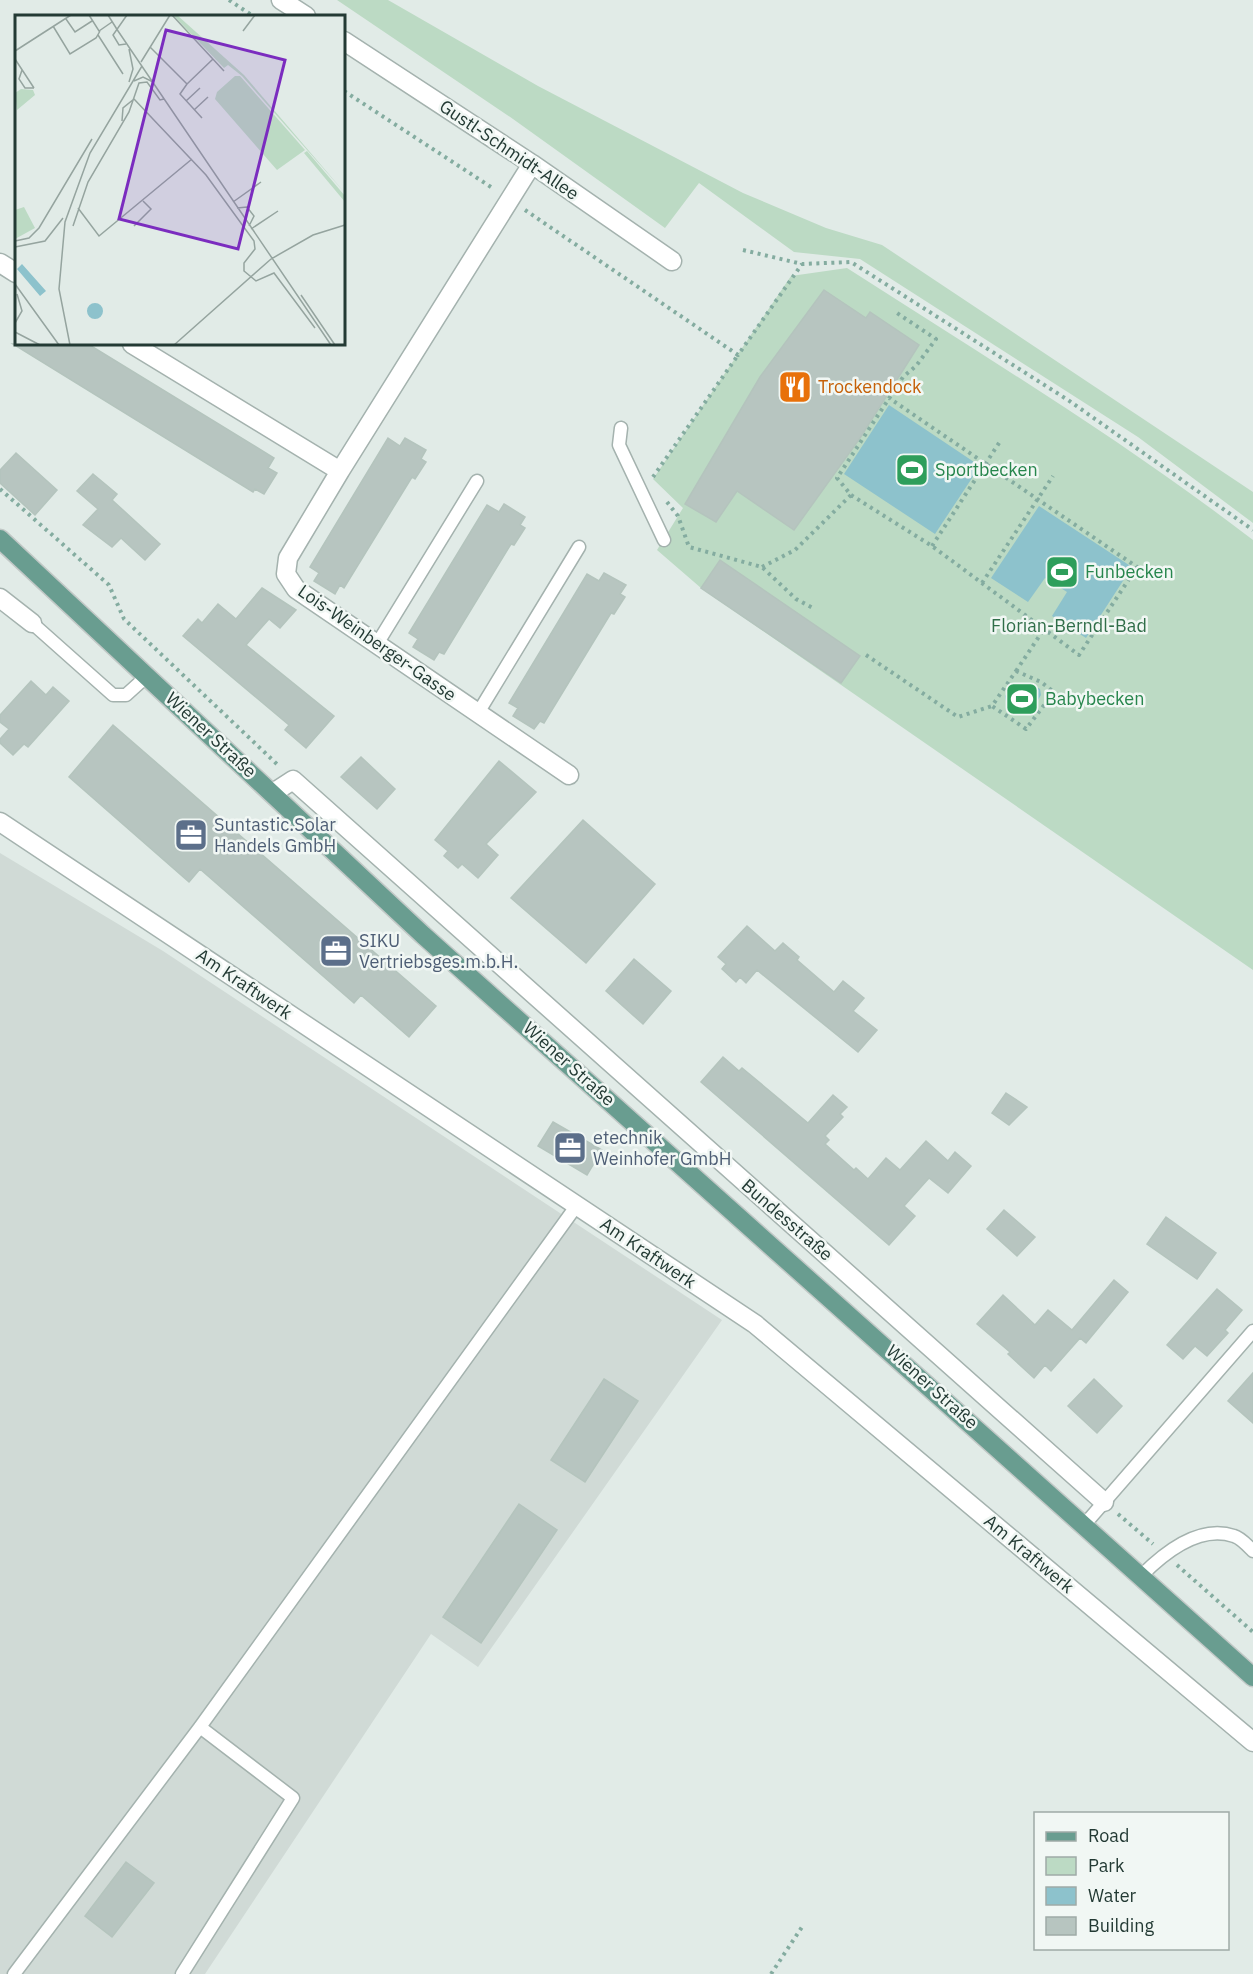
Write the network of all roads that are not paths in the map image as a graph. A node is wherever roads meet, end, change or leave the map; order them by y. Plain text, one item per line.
1 (281, 0) edge
2 (304, 15) edge
3 (345, 43) edge
4 (532, 164) junction
5 (672, 261) dead end
6 (0, 263) edge
7 (15, 272) edge
8 (134, 345) edge
9 (621, 428) dead end
10 (340, 471) junction
11 (477, 481) dead end
12 (0, 539) edge
13 (664, 540) dead end
14 (579, 547) dead end
15 (0, 598) edge
16 (32, 623) joint
17 (377, 644) junction
18 (147, 676) junction
19 (478, 713) junction
20 (569, 775) dead end
21 (273, 793) junction
22 (0, 822) edge
23 (442, 914) junction
24 (423, 935) junction
25 (577, 1204) junction
26 (1253, 1331) edge
27 (1104, 1502) junction
28 (1085, 1524) junction
29 (1253, 1551) edge
30 (1142, 1575) junction
31 (1253, 1677) edge
32 (200, 1727) junction
33 (1253, 1742) edge
34 (14, 1974) edge
35 (182, 1974) edge

1 - 2 street
3 - 4 street, Gustl-Schmidt-Allee
4 - 5 street, Gustl-Schmidt-Allee
4 - 10 street, Lois-Weinberger-Gasse
6 - 7 street
8 - 10 street
9 - 13 lane
10 - 17 street, Lois-Weinberger-Gasse
11 - 17 lane
12 - 18 main road, Wiener Straße
14 - 19 lane
15 - 16 street
16 - 18 lane
17 - 19 street, Lois-Weinberger-Gasse
18 - 21 main road, Wiener Straße
19 - 20 street, Lois-Weinberger-Gasse
21 - 23 street, Bundesstraße
21 - 24 main road, Wiener Straße
22 - 25 street, Am Kraftwerk
23 - 24 street
23 - 27 street, Bundesstraße
24 - 28 main road, Wiener Straße
25 - 32 lane
25 - 33 street, Am Kraftwerk
26 - 27 lane
27 - 28 lane
28 - 30 main road, Wiener Straße
29 - 30 lane
30 - 31 main road, Wiener Straße
32 - 34 lane
32 - 35 lane

